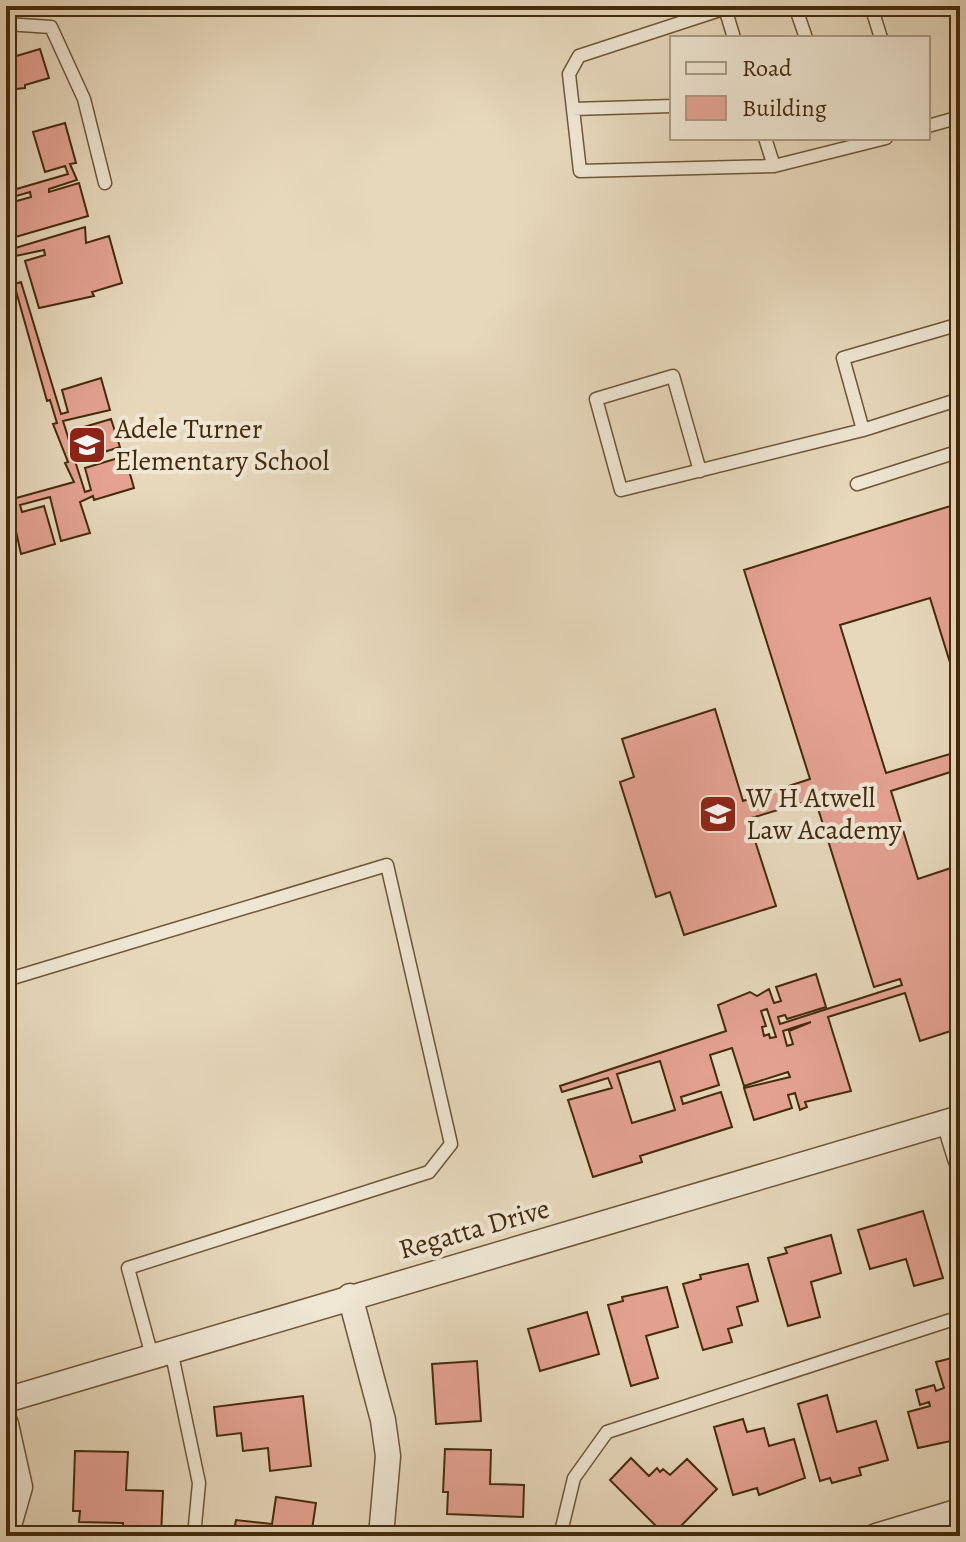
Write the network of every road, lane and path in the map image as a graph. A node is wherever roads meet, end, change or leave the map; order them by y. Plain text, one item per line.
1 (795, 6) edge
2 (871, 6) edge
3 (729, 7) edge
4 (6, 24) edge
5 (734, 36) edge
6 (805, 36) edge
7 (880, 36) edge
8 (670, 106) edge
9 (573, 109) junction
10 (960, 117) edge
11 (930, 125) edge
12 (766, 140) edge
13 (870, 140) edge
14 (839, 144) edge
15 (774, 166) junction
16 (105, 183) dead end
17 (960, 324) edge
18 (960, 399) edge
19 (863, 430) junction
20 (960, 451) edge
21 (700, 471) junction
22 (857, 484) dead end
23 (6, 980) edge
24 (955, 1120) edge
25 (960, 1158) edge
26 (350, 1296) junction
27 (960, 1317) edge
28 (162, 1353) junction
29 (6, 1400) edge
30 (6, 1424) edge
31 (960, 1511) edge
32 (6, 1536) edge
33 (194, 1536) edge
34 (381, 1536) edge
35 (560, 1536) edge
36 (876, 1536) edge

1 - 6 lane
2 - 7 lane
3 - 5 lane
3 - 9 lane
4 - 16 lane
8 - 9 lane
9 - 15 lane
10 - 11 lane
12 - 15 lane
13 - 14 lane
14 - 15 lane
17 - 19 lane
18 - 19 lane
19 - 21 lane
20 - 22 lane
21 - 21 lane
23 - 28 lane
24 - 25 street
24 - 26 street, Regatta Drive
26 - 28 street, Regatta Drive
26 - 34 street
27 - 35 lane
28 - 29 street, Regatta Drive
28 - 33 lane
30 - 32 street
31 - 36 street

